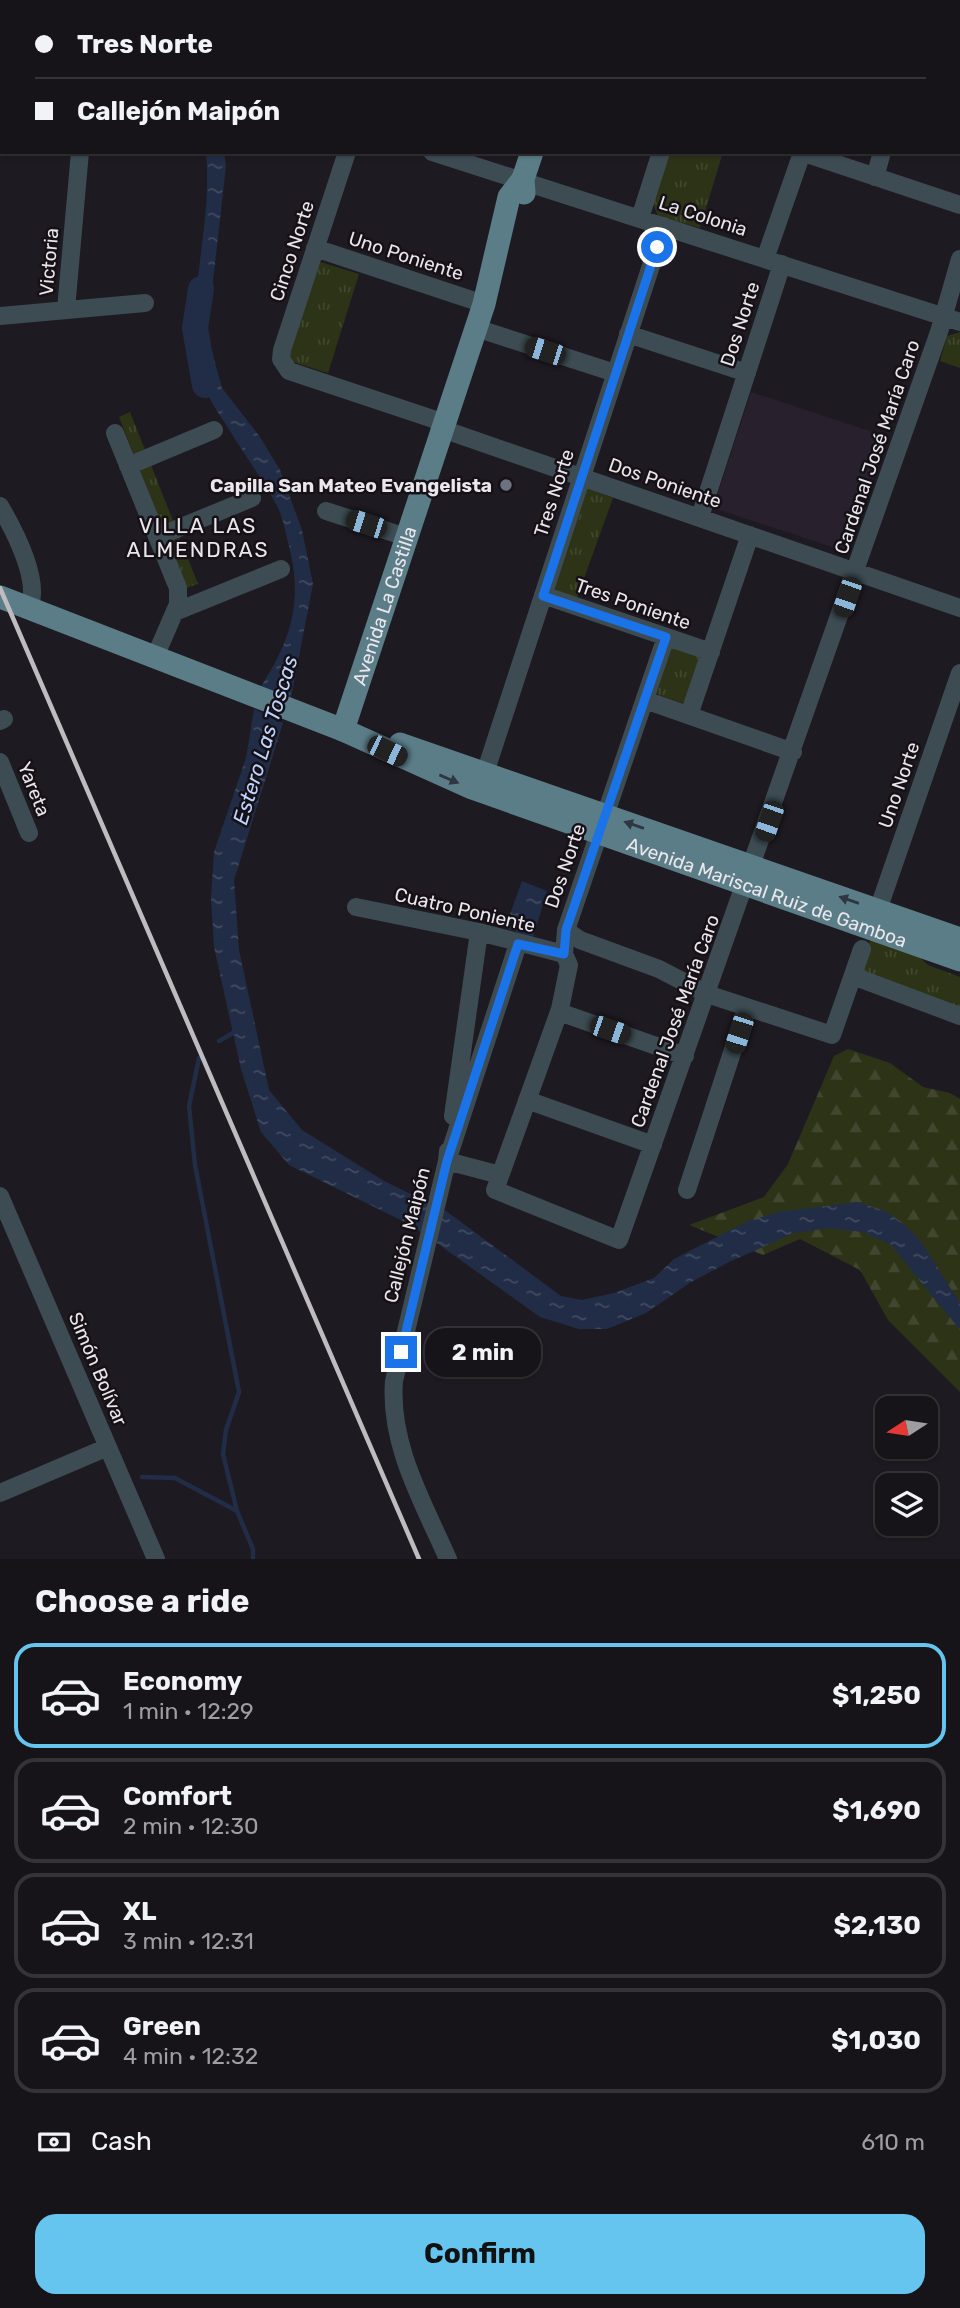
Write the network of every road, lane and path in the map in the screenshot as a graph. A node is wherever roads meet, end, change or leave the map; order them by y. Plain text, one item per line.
1 (80, 154) edge
2 (346, 154) edge
3 (439, 154) edge
4 (531, 154) edge
5 (660, 154) edge
6 (800, 154) edge
7 (807, 154) edge
8 (881, 154) edge
9 (875, 177) junction
10 (523, 179) junction
11 (960, 205) edge
12 (640, 218) junction
13 (664, 226) junction
14 (315, 248) junction
15 (960, 259) edge
16 (773, 261) junction
17 (487, 293) junction
18 (145, 303) dead end
19 (66, 309) junction
20 (0, 316) edge
21 (951, 319) edge
22 (476, 328) junction
23 (628, 334) junction
24 (282, 364) joint
25 (615, 373) junction
26 (747, 373) junction
27 (443, 426) junction
28 (214, 430) dead end
29 (115, 433) dead end
30 (128, 466) junction
31 (581, 476) junction
32 (252, 498) dead end
33 (0, 506) edge
34 (326, 511) dead end
35 (700, 517) junction
36 (0, 524) edge
37 (750, 535) junction
38 (157, 537) junction
39 (406, 537) junction
40 (281, 569) dead end
41 (856, 571) junction
42 (543, 596) junction
43 (0, 597) edge
44 (29, 608) junction
45 (960, 608) edge
46 (175, 612) junction
47 (666, 637) junction
48 (711, 652) junction
49 (155, 657) junction
50 (960, 673) edge
51 (645, 700) junction
52 (689, 715) junction
53 (343, 730) junction
54 (793, 752) junction
55 (0, 762) edge
56 (485, 773) junction
57 (602, 824) junction
58 (29, 833) dead end
59 (750, 876) junction
60 (356, 907) dead end
61 (878, 910) junction
62 (566, 930) junction
63 (479, 932) junction
64 (960, 939) edge
65 (518, 944) junction
66 (862, 949) dead end
67 (564, 954) junction
68 (960, 960) edge
69 (853, 976) junction
70 (708, 994) junction
71 (747, 1007) junction
72 (559, 1012) junction
73 (960, 1016) edge
74 (685, 1056) junction
75 (527, 1100) junction
76 (653, 1145) junction
77 (447, 1161) junction
78 (497, 1183) junction
79 (687, 1190) dead end
80 (2, 1208) edge
81 (108, 1447) junction
82 (0, 1493) edge
83 (156, 1559) edge
84 (448, 1559) edge

1 - 19 street, Victoria
2 - 14 street, Cinco Norte
3 - 10 street, La Colonia
4 - 10 main road, Avenida La Castilla
5 - 12 street
6 - 16 street, Dos Norte
7 - 9 street
8 - 9 street
9 - 11 street
10 - 12 street, La Colonia
10 - 17 main road, Avenida La Castilla
12 - 13 street, La Colonia
13 - 16 street, La Colonia
13 - 23 street, Tres Norte
14 - 17 street, Uno Poniente
14 - 24 street, Cinco Norte
15 - 21 street, Cardenal José María Caro
16 - 21 street, La Colonia
16 - 26 street, Dos Norte
17 - 22 main road, Avenida La Castilla
18 - 19 street
19 - 20 street, Victoria
21 - 41 street, Cardenal José María Caro
22 - 25 street
22 - 27 main road, Avenida La Castilla
23 - 25 street, Tres Norte
23 - 26 street
24 - 27 street, Dos Poniente
25 - 31 street, Tres Norte
26 - 35 street, Dos Norte
27 - 31 street, Dos Poniente
27 - 39 main road, Avenida La Castilla
28 - 30 street
29 - 30 street
30 - 38 street
31 - 35 street, Dos Poniente
31 - 42 street, Tres Norte
32 - 38 street
33 - 44 street
34 - 39 street
35 - 37 street, Dos Poniente
36 - 44 street
37 - 41 street, Dos Poniente
37 - 48 street
38 - 46 street
39 - 53 main road, Avenida La Castilla
40 - 46 street
41 - 45 street, Dos Poniente
41 - 54 street, Cardenal José María Caro
42 - 47 street, Tres Poniente
42 - 56 street, Tres Norte
43 - 44 main road, Avenida Mariscal Ruiz de Gamboa
44 - 49 main road, Avenida Mariscal Ruiz de Gamboa
46 - 49 street
47 - 48 street, Tres Poniente
47 - 51 street, Dos Norte
48 - 52 street
49 - 53 main road, Avenida Mariscal Ruiz de Gamboa
50 - 61 street, Uno Norte
51 - 52 street
51 - 57 street, Dos Norte
52 - 54 street
53 - 56 main road, Avenida Mariscal Ruiz de Gamboa
53 -> 57 main road, Avenida Mariscal Ruiz de Gamboa
54 - 59 street, Cardenal José María Caro
55 - 58 street, Yareta
56 - 57 main road, Avenida Mariscal Ruiz de Gamboa
57 - 59 main road, Avenida Mariscal Ruiz de Gamboa
57 - 62 street, Dos Norte
61 -> 59 main road, Avenida Mariscal Ruiz de Gamboa
59 - 68 main road, Avenida Mariscal Ruiz de Gamboa
59 - 70 street, Cardenal José María Caro
60 - 63 street, Cuatro Poniente
61 - 64 main road, Avenida Mariscal Ruiz de Gamboa
62 - 67 street, Dos Norte
62 - 70 street
63 - 65 street, Cuatro Poniente
63 - 77 street, Callejón Maipón
65 - 67 street, Cuatro Poniente
65 - 77 street, Callejón Maipón
66 - 69 street
67 - 72 street, Dos Norte
69 - 71 street
69 - 73 street
70 - 71 street
70 - 74 street, Cardenal José María Caro
71 - 79 street
72 - 74 street
72 - 75 street, Dos Norte
74 - 76 street, Cardenal José María Caro
75 - 76 street
75 - 78 street, Dos Norte
76 - 78 street, Cardenal José María Caro
77 - 78 street
77 - 84 street, Callejón Maipón
80 - 81 street, Simón Bolívar
81 - 82 street
81 - 83 street, Simón Bolívar

